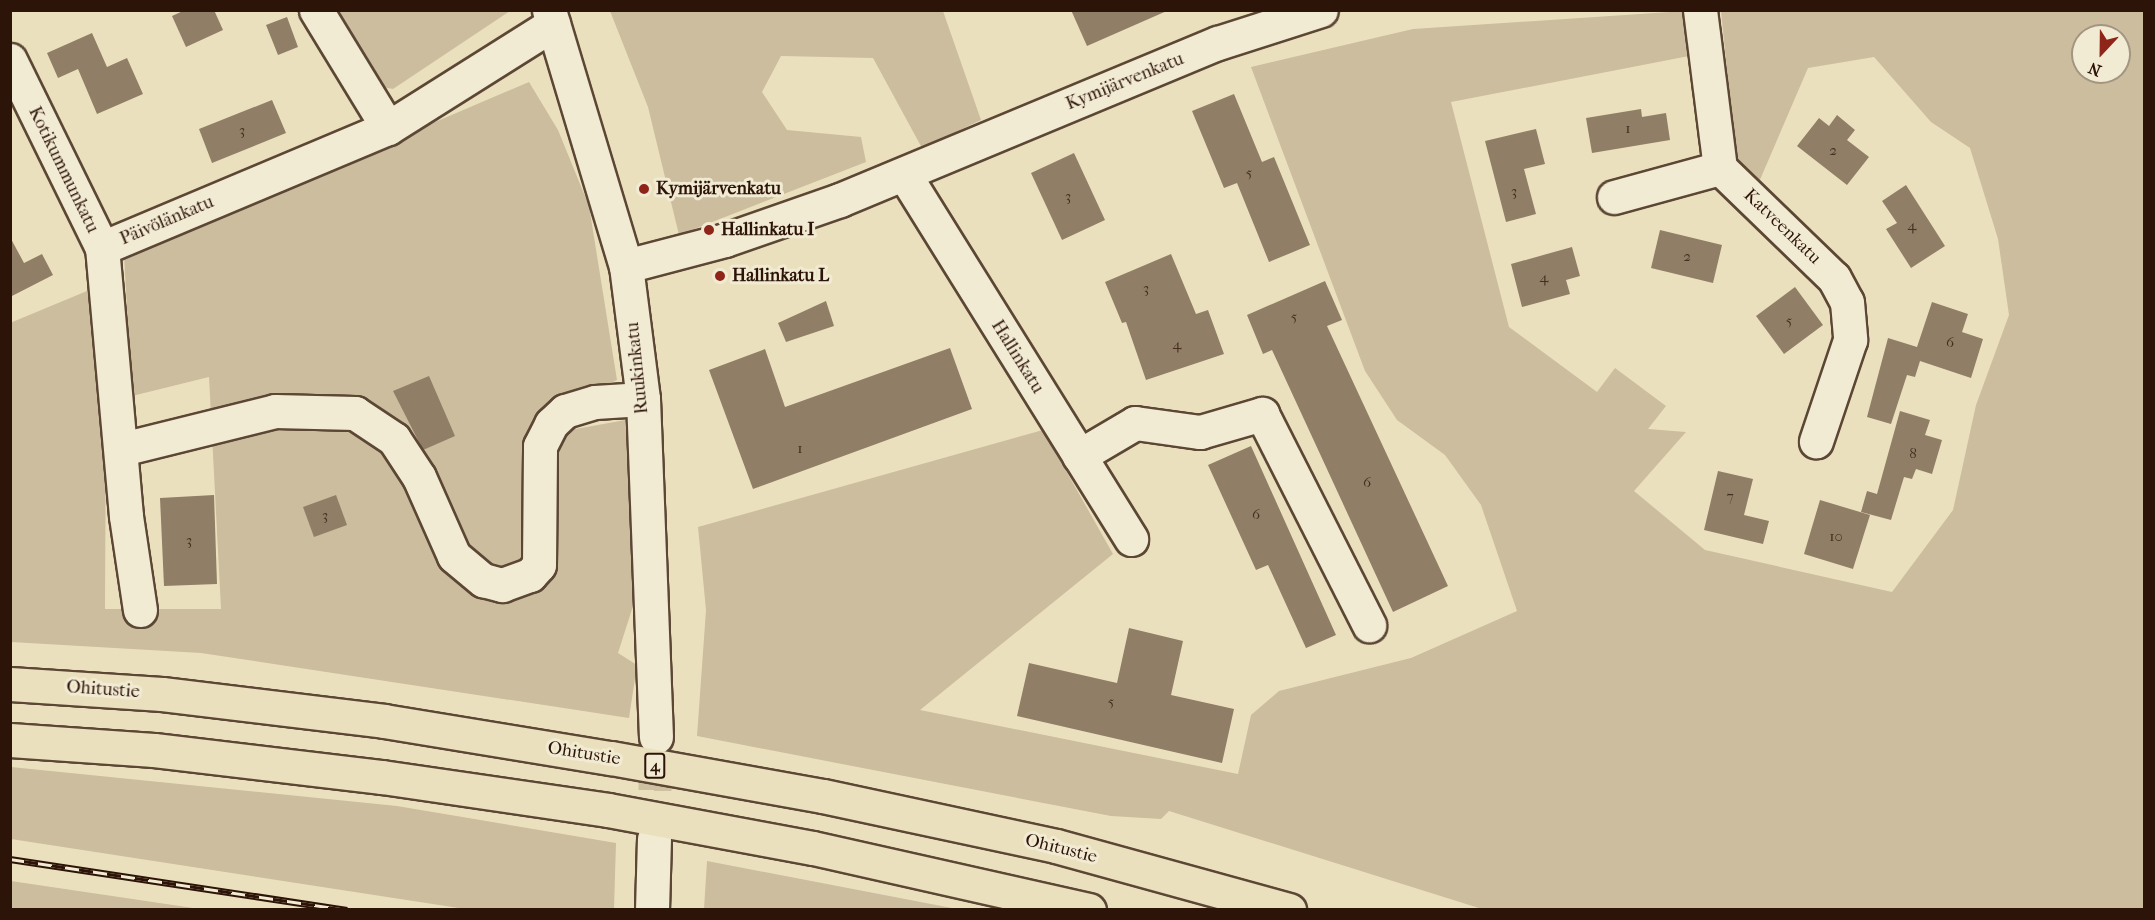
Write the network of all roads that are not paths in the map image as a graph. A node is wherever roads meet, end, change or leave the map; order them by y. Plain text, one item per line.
1 (316, 10) edge
2 (1321, 10) edge
3 (1700, 10) edge
4 (551, 17) edge
5 (10, 60) edge
6 (388, 128) junction
7 (1720, 168) junction
8 (904, 174) junction
9 (1614, 197) dead end
10 (102, 248) junction
11 (626, 266) junction
12 (643, 399) junction
13 (1816, 441) dead end
14 (122, 449) junction
15 (1079, 456) junction
16 (1131, 539) dead end
17 (140, 610) dead end
18 (1369, 626) dead end
19 (10, 684) edge
20 (656, 737) tunnel mouth
21 (10, 740) edge
22 (654, 839) tunnel mouth
23 (652, 909) edge
24 (1089, 909) edge
25 (1289, 909) edge

1 - 6 street
2 - 8 street, Kymijärvenkatu
3 - 7 street
4 - 6 street, Päivölänkatu
4 - 11 street, Ruukinkatu
5 - 10 street, Kotikummunkatu
6 - 10 street, Päivölänkatu
7 - 9 street
7 - 13 street, Katveenkatu
8 - 11 street, Kymijärvenkatu
8 - 15 street, Hallinkatu
10 - 14 street, Päivölänkatu
11 - 12 street, Ruukinkatu
12 - 14 street
12 - 20 street, Ruukinkatu
14 - 17 street, Päivölänkatu
15 - 16 street, Hallinkatu
15 - 18 street
19 - 25 highway, Ohitustie / 4
21 - 24 highway
22 - 23 street

